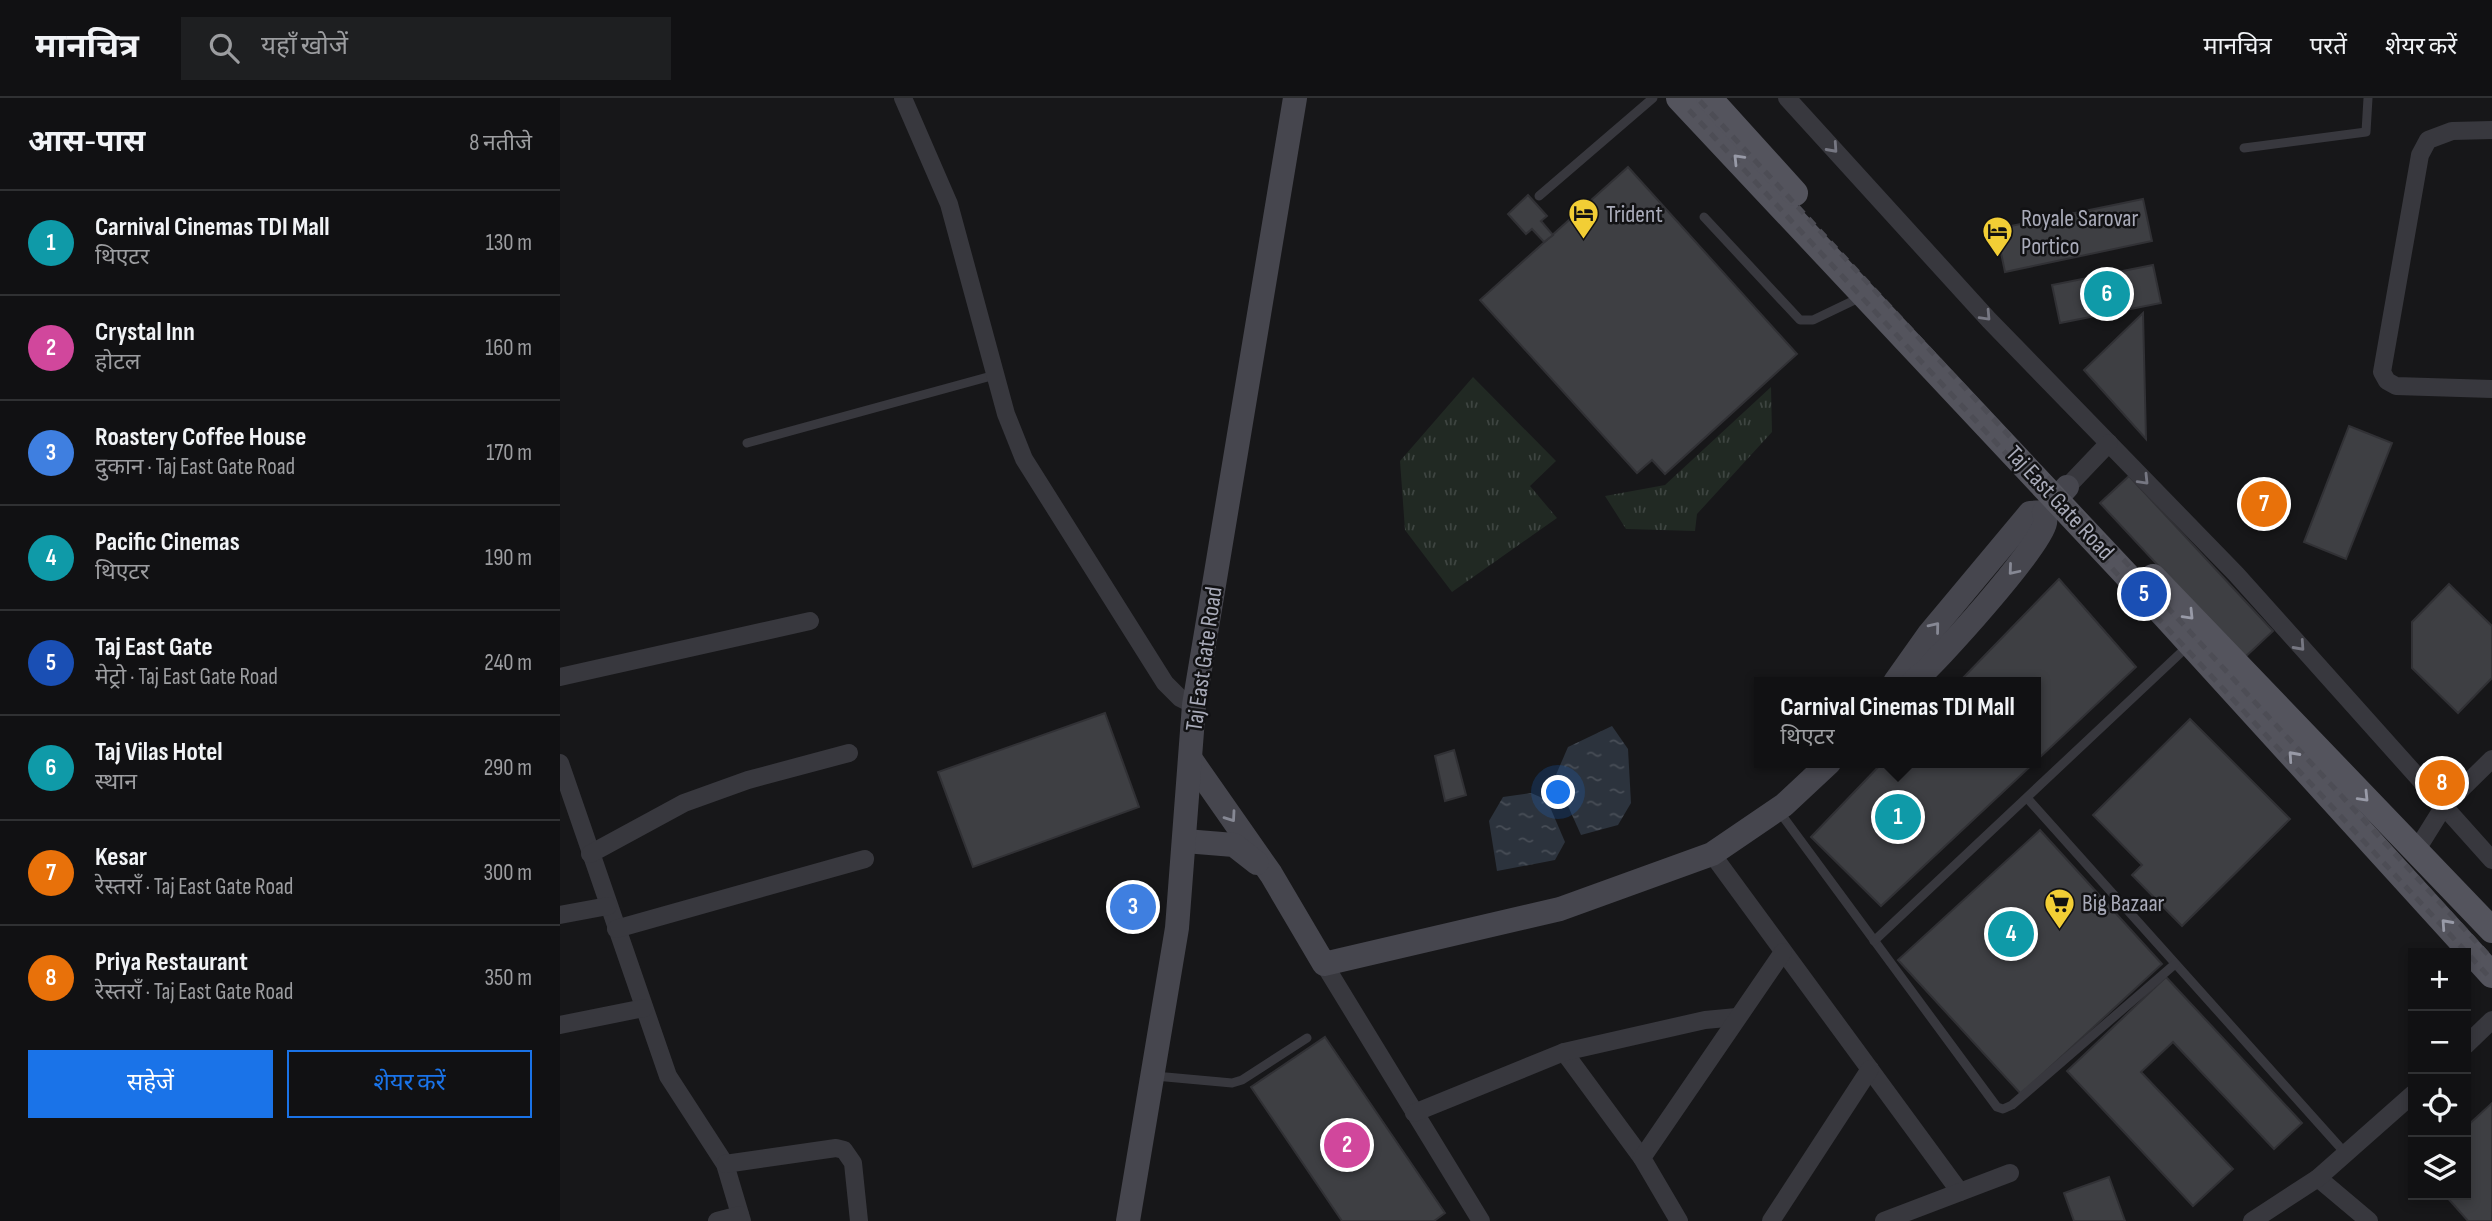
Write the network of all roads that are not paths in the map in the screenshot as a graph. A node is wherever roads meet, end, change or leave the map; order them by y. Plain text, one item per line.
1 (904, 98) edge
2 (1653, 98) edge
3 (1679, 98) edge
4 (1709, 98) edge
5 (1787, 98) edge
6 (2368, 98) edge
7 (1297, 100) edge
8 (2492, 130) edge
9 (2244, 148) dead end
10 (1539, 196) dead end
11 (1704, 217) dead end
12 (1866, 295) junction
13 (995, 375) junction
14 (2492, 390) edge
15 (747, 443) dead end
16 (2109, 443) junction
17 (2056, 500) junction
18 (810, 621) dead end
19 (2191, 644) junction
20 (560, 677) edge
21 (1899, 677) edge
22 (1918, 677) edge
23 (1194, 705) junction
24 (849, 753) dead end
25 (2492, 759) edge
26 (1192, 761) junction
27 (560, 763) edge
28 (1824, 768) edge
29 (2027, 798) junction
30 (2444, 806) junction
31 (1778, 810) junction
32 (1185, 841) junction
33 (2416, 851) junction
34 (590, 854) junction
35 (1712, 855) junction
36 (865, 859) dead end
37 (2492, 860) edge
38 (1271, 874) junction
39 (608, 906) junction
40 (560, 915) edge
41 (616, 929) junction
42 (2492, 930) edge
43 (1874, 942) junction
44 (1783, 952) junction
45 (1324, 964) junction
46 (2175, 964) junction
47 (2492, 975) edge
48 (644, 1008) junction
49 (1737, 1017) junction
50 (2492, 1020) edge
51 (560, 1025) edge
52 (1307, 1038) dead end
53 (2471, 1040) edge
54 (1564, 1052) junction
55 (1870, 1069) junction
56 (1150, 1076) junction
57 (2408, 1098) edge
58 (1414, 1113) junction
59 (2346, 1154) junction
60 (1642, 1158) junction
61 (725, 1164) junction
62 (2010, 1173) dead end
63 (2318, 1178) junction
64 (1961, 1192) junction
65 (741, 1218) edge
66 (717, 1221) edge
67 (859, 1221) edge
68 (1128, 1221) edge
69 (1481, 1221) edge
70 (1679, 1221) edge
71 (1771, 1221) edge
72 (1884, 1221) edge
73 (2252, 1221) edge
74 (2369, 1221) edge

1 - 13 street
2 - 10 lane
12 -> 3 main road, Taj East Gate Road
4 - 17 main road
5 -> 16 street
6 - 9 lane
7 - 23 main road, Taj East Gate Road
8 - 14 street
11 - 12 lane
12 - 17 main road, Taj East Gate Road
13 - 15 lane
13 - 23 street
16 - 17 street
16 -> 30 street
17 - 19 main road, Taj East Gate Road
21 -> 17 main road
17 -> 22 main road
17 -> 33 main road
18 - 20 street
19 - 29 lane
47 -> 19 main road, Taj East Gate Road
23 - 26 main road, Taj East Gate Road
24 - 34 street
25 - 30 street
26 - 32 main road, Taj East Gate Road
26 -> 38 main road
27 - 34 street
28 - 31 main road
29 - 43 lane
29 - 46 lane
30 - 33 street
30 - 37 street
31 - 35 main road
31 - 43 lane
32 - 38 main road
32 - 56 main road, Taj East Gate Road
33 - 42 main road
34 - 39 street
35 - 44 street
35 - 45 main road
36 - 41 street
38 - 45 main road
39 - 40 street
39 - 41 street
41 - 48 street
43 - 46 lane
44 - 49 street
44 - 55 street
45 - 58 street
46 - 59 lane
48 - 51 street
48 - 61 street
49 - 54 street
49 - 60 street
50 - 53 street
52 - 56 lane
54 - 58 street
54 - 60 street
55 - 64 street
55 - 71 street
56 - 68 main road, Taj East Gate Road
57 - 59 street
58 - 69 street
59 - 63 street
60 - 70 street
61 - 65 street
61 - 67 street
62 - 64 street
63 - 73 street
63 - 74 street
64 - 72 street
65 - 66 street

